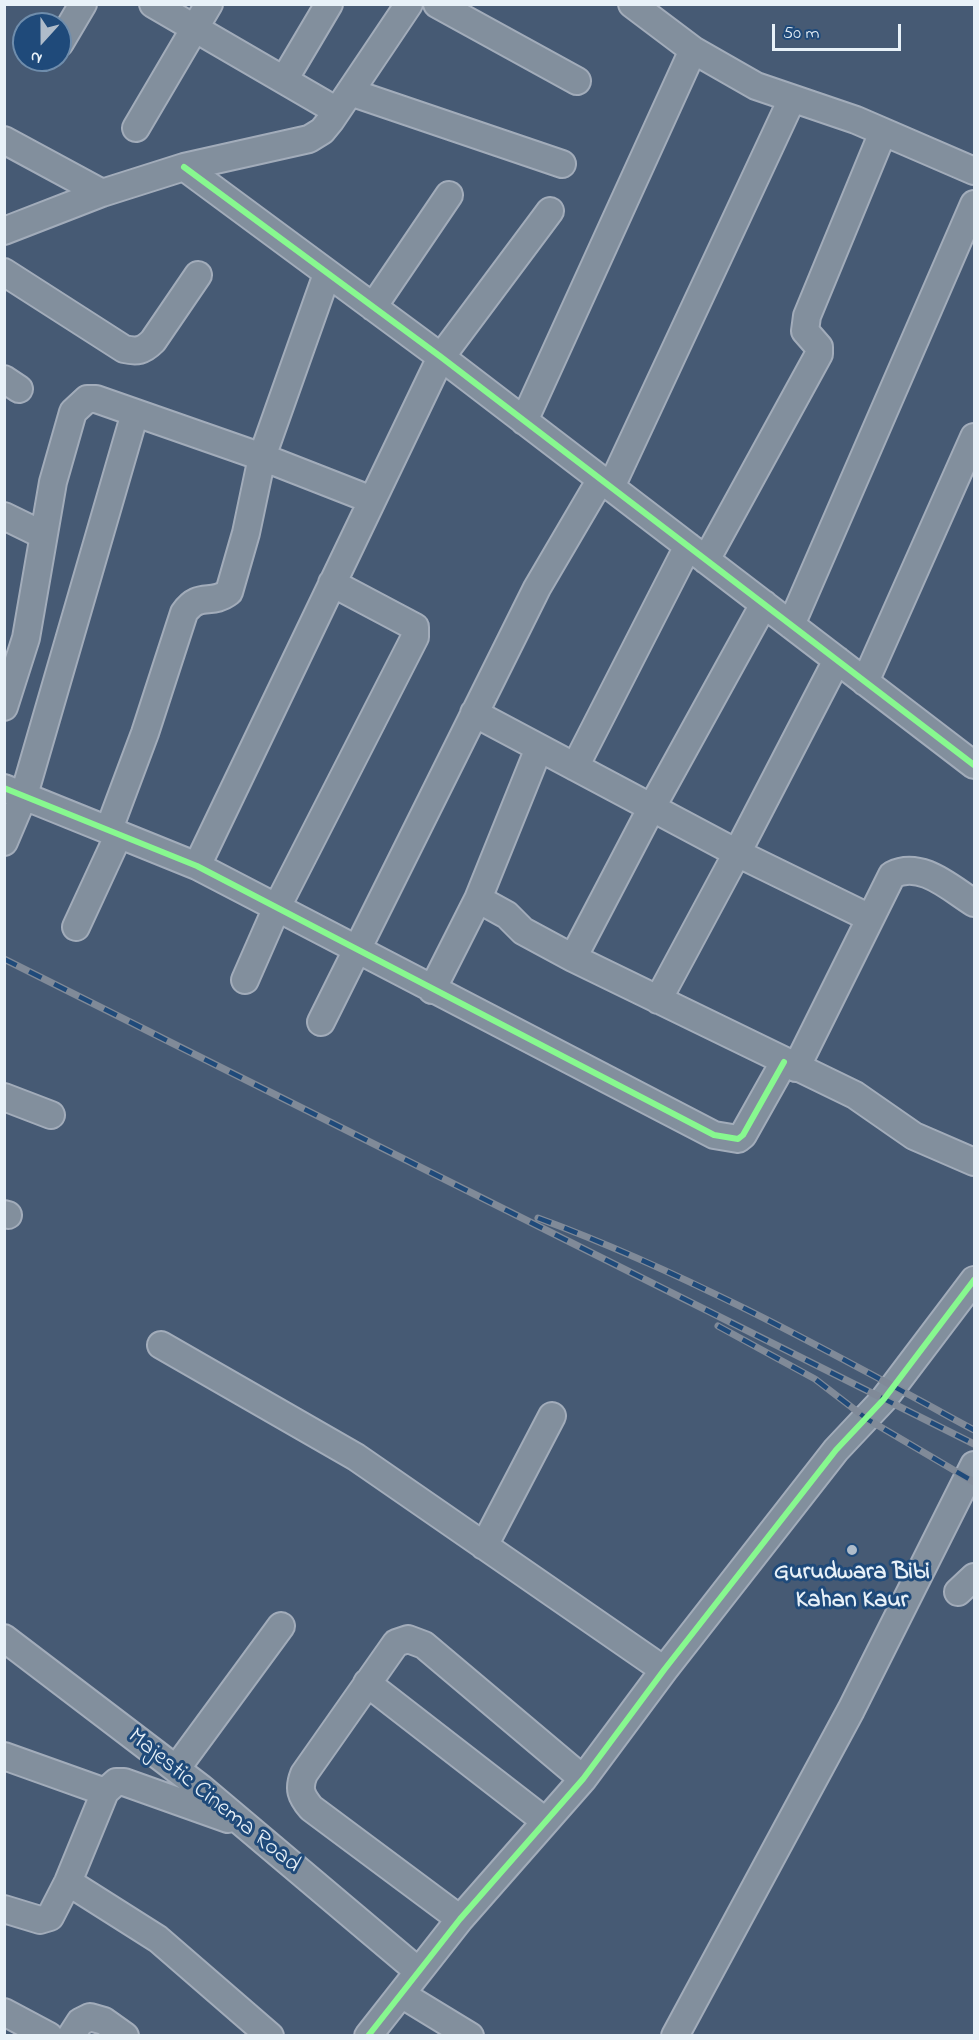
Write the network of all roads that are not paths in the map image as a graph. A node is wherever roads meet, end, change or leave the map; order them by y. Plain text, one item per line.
1 (83, 4) edge
2 (153, 4) edge
3 (208, 4) edge
4 (329, 4) edge
5 (409, 4) edge
6 (436, 4) edge
7 (632, 4) edge
8 (72, 23) edge
9 (194, 28) junction
10 (693, 50) junction
11 (284, 80) junction
12 (577, 81) dead end
13 (792, 99) junction
14 (343, 101) junction
15 (136, 128) dead end
16 (883, 132) junction
17 (4, 140) edge
18 (562, 164) dead end
19 (184, 167) junction
20 (975, 171) edge
21 (102, 193) junction
22 (448, 195) dead end
23 (975, 204) edge
24 (550, 211) dead end
25 (4, 231) edge
26 (4, 272) edge
27 (327, 274) junction
28 (198, 275) dead end
29 (373, 307) junction
30 (441, 357) junction
31 (135, 412) junction
32 (524, 421) junction
33 (975, 437) edge
34 (262, 457) junction
35 (606, 483) junction
36 (372, 500) junction
37 (4, 516) edge
38 (44, 535) junction
39 (697, 553) junction
40 (332, 583) junction
41 (764, 604) junction
42 (792, 625) junction
43 (15, 633) edge
44 (837, 660) junction
45 (866, 682) junction
46 (4, 707) edge
47 (474, 713) junction
48 (539, 748) junction
49 (975, 765) edge
50 (575, 767) junction
51 (14, 791) edge
52 (652, 807) junction
53 (114, 832) junction
54 (4, 842) edge
55 (736, 853) junction
56 (197, 866) junction
57 (478, 899) junction
58 (975, 903) edge
59 (277, 907) junction
60 (870, 918) junction
61 (76, 927) dead end
62 (356, 949) junction
63 (573, 958) junction
64 (245, 980) dead end
65 (432, 990) junction
66 (658, 1000) junction
67 (321, 1022) dead end
68 (790, 1065) junction
69 (4, 1097) edge
70 (51, 1115) dead end
71 (975, 1162) edge
72 (975, 1280) edge
73 (975, 1300) edge
74 (161, 1345) dead end
75 (552, 1416) dead end
76 (975, 1465) edge
77 (484, 1546) junction
78 (281, 1626) dead end
79 (4, 1638) edge
80 (664, 1670) junction
81 (367, 1683) junction
82 (4, 1756) edge
83 (176, 1769) junction
84 (583, 1779) junction
85 (105, 1792) junction
86 (544, 1821) junction
87 (243, 1824) junction
88 (68, 1882) junction
89 (4, 1909) edge
90 (460, 1919) junction
91 (418, 1971) junction
92 (408, 1998) junction
93 (4, 2012) edge
94 (34, 2032) edge
95 (71, 2036) edge
96 (125, 2036) edge
97 (270, 2036) edge
98 (368, 2036) edge
99 (387, 2036) edge
100 (470, 2036) edge
101 (675, 2036) edge

1 - 8 street
2 - 9 street
3 - 9 street
4 - 11 street
5 - 14 street
6 - 12 street
7 - 10 street
9 - 11 street
9 - 15 street
10 - 13 street
10 - 32 street
11 - 14 street
13 - 16 street
13 - 35 street
14 - 18 street
14 - 19 street
16 - 20 street
16 - 39 street
17 - 21 street
19 - 21 street
19 - 27 street
21 - 25 street
22 - 29 street
23 - 42 street
24 - 30 street
26 - 28 street
27 - 29 street
27 - 34 street
29 - 30 street
30 - 32 street
30 - 36 street
31 - 34 street
31 - 38 street
31 - 51 street
32 - 35 street
33 - 45 street
34 - 36 street
34 - 53 street
35 - 39 street
35 - 47 street
36 - 40 street
37 - 38 street
38 - 43 street
39 - 41 street
39 - 50 street
40 - 56 street
40 - 59 street
41 - 42 street
41 - 52 street
42 - 44 street
43 - 46 street
44 - 45 street
44 - 55 street
45 - 49 street
47 - 48 street
47 - 62 street
48 - 50 street
48 - 57 street
50 - 52 street
51 - 53 street
51 - 54 street
52 - 55 street
52 - 63 street
53 - 56 street
53 - 61 street
55 - 60 street
55 - 66 street
56 - 59 street
57 - 63 street
57 - 65 street
58 - 60 street
59 - 62 street
59 - 64 street
60 - 68 street
62 - 65 street
62 - 67 street
63 - 66 street
65 - 68 street
66 - 68 street
68 - 71 street
69 - 70 street
72 - 80 street
73 - 92 street
74 - 77 street
75 - 77 street
76 - 101 street
77 - 80 street
78 - 83 street
79 - 83 street, Majestic Cinema Road
80 - 84 street
81 - 84 street
81 - 86 street
81 - 90 street
82 - 85 street
83 - 87 street, Majestic Cinema Road
84 - 86 street
85 - 87 street
85 - 88 street
86 - 90 street
87 - 91 street, Majestic Cinema Road
88 - 89 street
88 - 97 street
90 - 91 street
91 - 92 street
92 - 98 street
92 - 99 street
92 - 100 street
93 - 94 street
95 - 96 street

